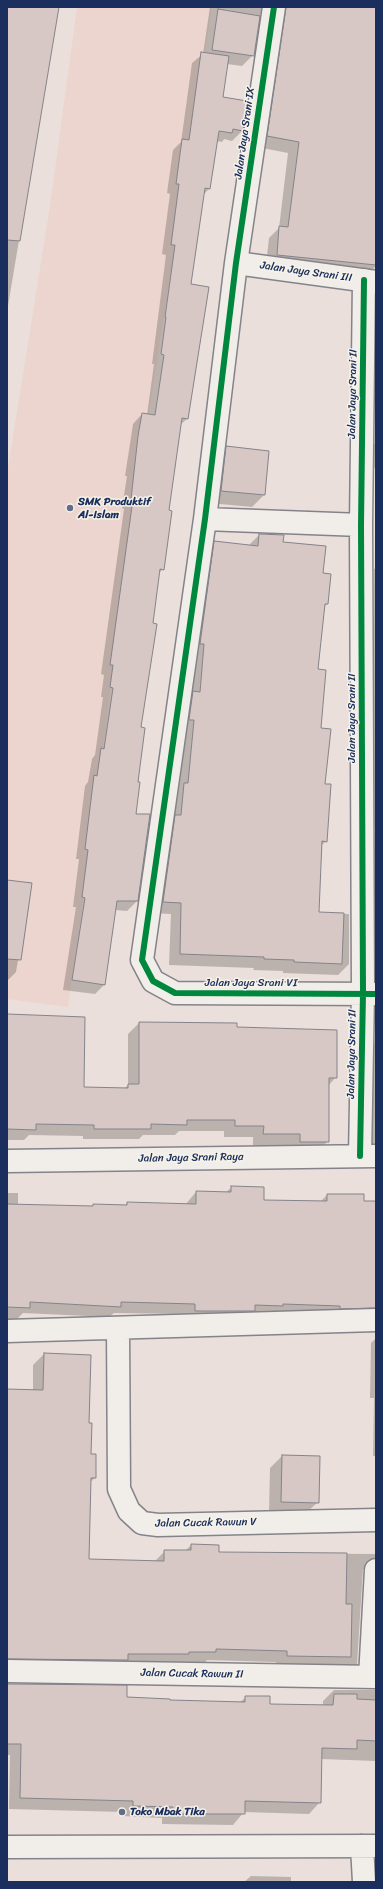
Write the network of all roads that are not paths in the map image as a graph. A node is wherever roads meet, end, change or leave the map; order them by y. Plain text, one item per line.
1 (274, 7) edge
2 (236, 263) junction
3 (370, 281) edge
4 (205, 519) junction
5 (361, 525) junction
6 (142, 960) joint
7 (370, 994) edge
8 (368, 1156) edge
9 (7, 1161) edge
10 (376, 1320) edge
11 (118, 1328) junction
12 (7, 1331) edge
13 (376, 1520) edge
14 (376, 1570) edge
15 (7, 1671) edge
16 (373, 1677) edge
17 (369, 1846) edge
18 (7, 1847) edge
19 (364, 1882) edge

1 - 2 street, Jalan Jaya Srani IX
2 - 3 street, Jalan Jaya Srani III
2 - 4 street, Jalan Jaya Srani IX
3 - 5 street, Jalan Jaya Srani II
4 - 5 street
4 - 6 street, Jalan Jaya Srani IX
5 - 7 street, Jalan Jaya Srani II
6 - 7 street, Jalan Jaya Srani VI
7 - 8 street, Jalan Jaya Srani II
8 - 9 street, Jalan Jaya Srani Raya
10 - 11 street
11 - 12 street
11 - 13 street, Jalan Cucak Rawun V
14 - 16 street
15 - 16 street, Jalan Cucak Rawun II
17 - 18 street
17 - 19 street

